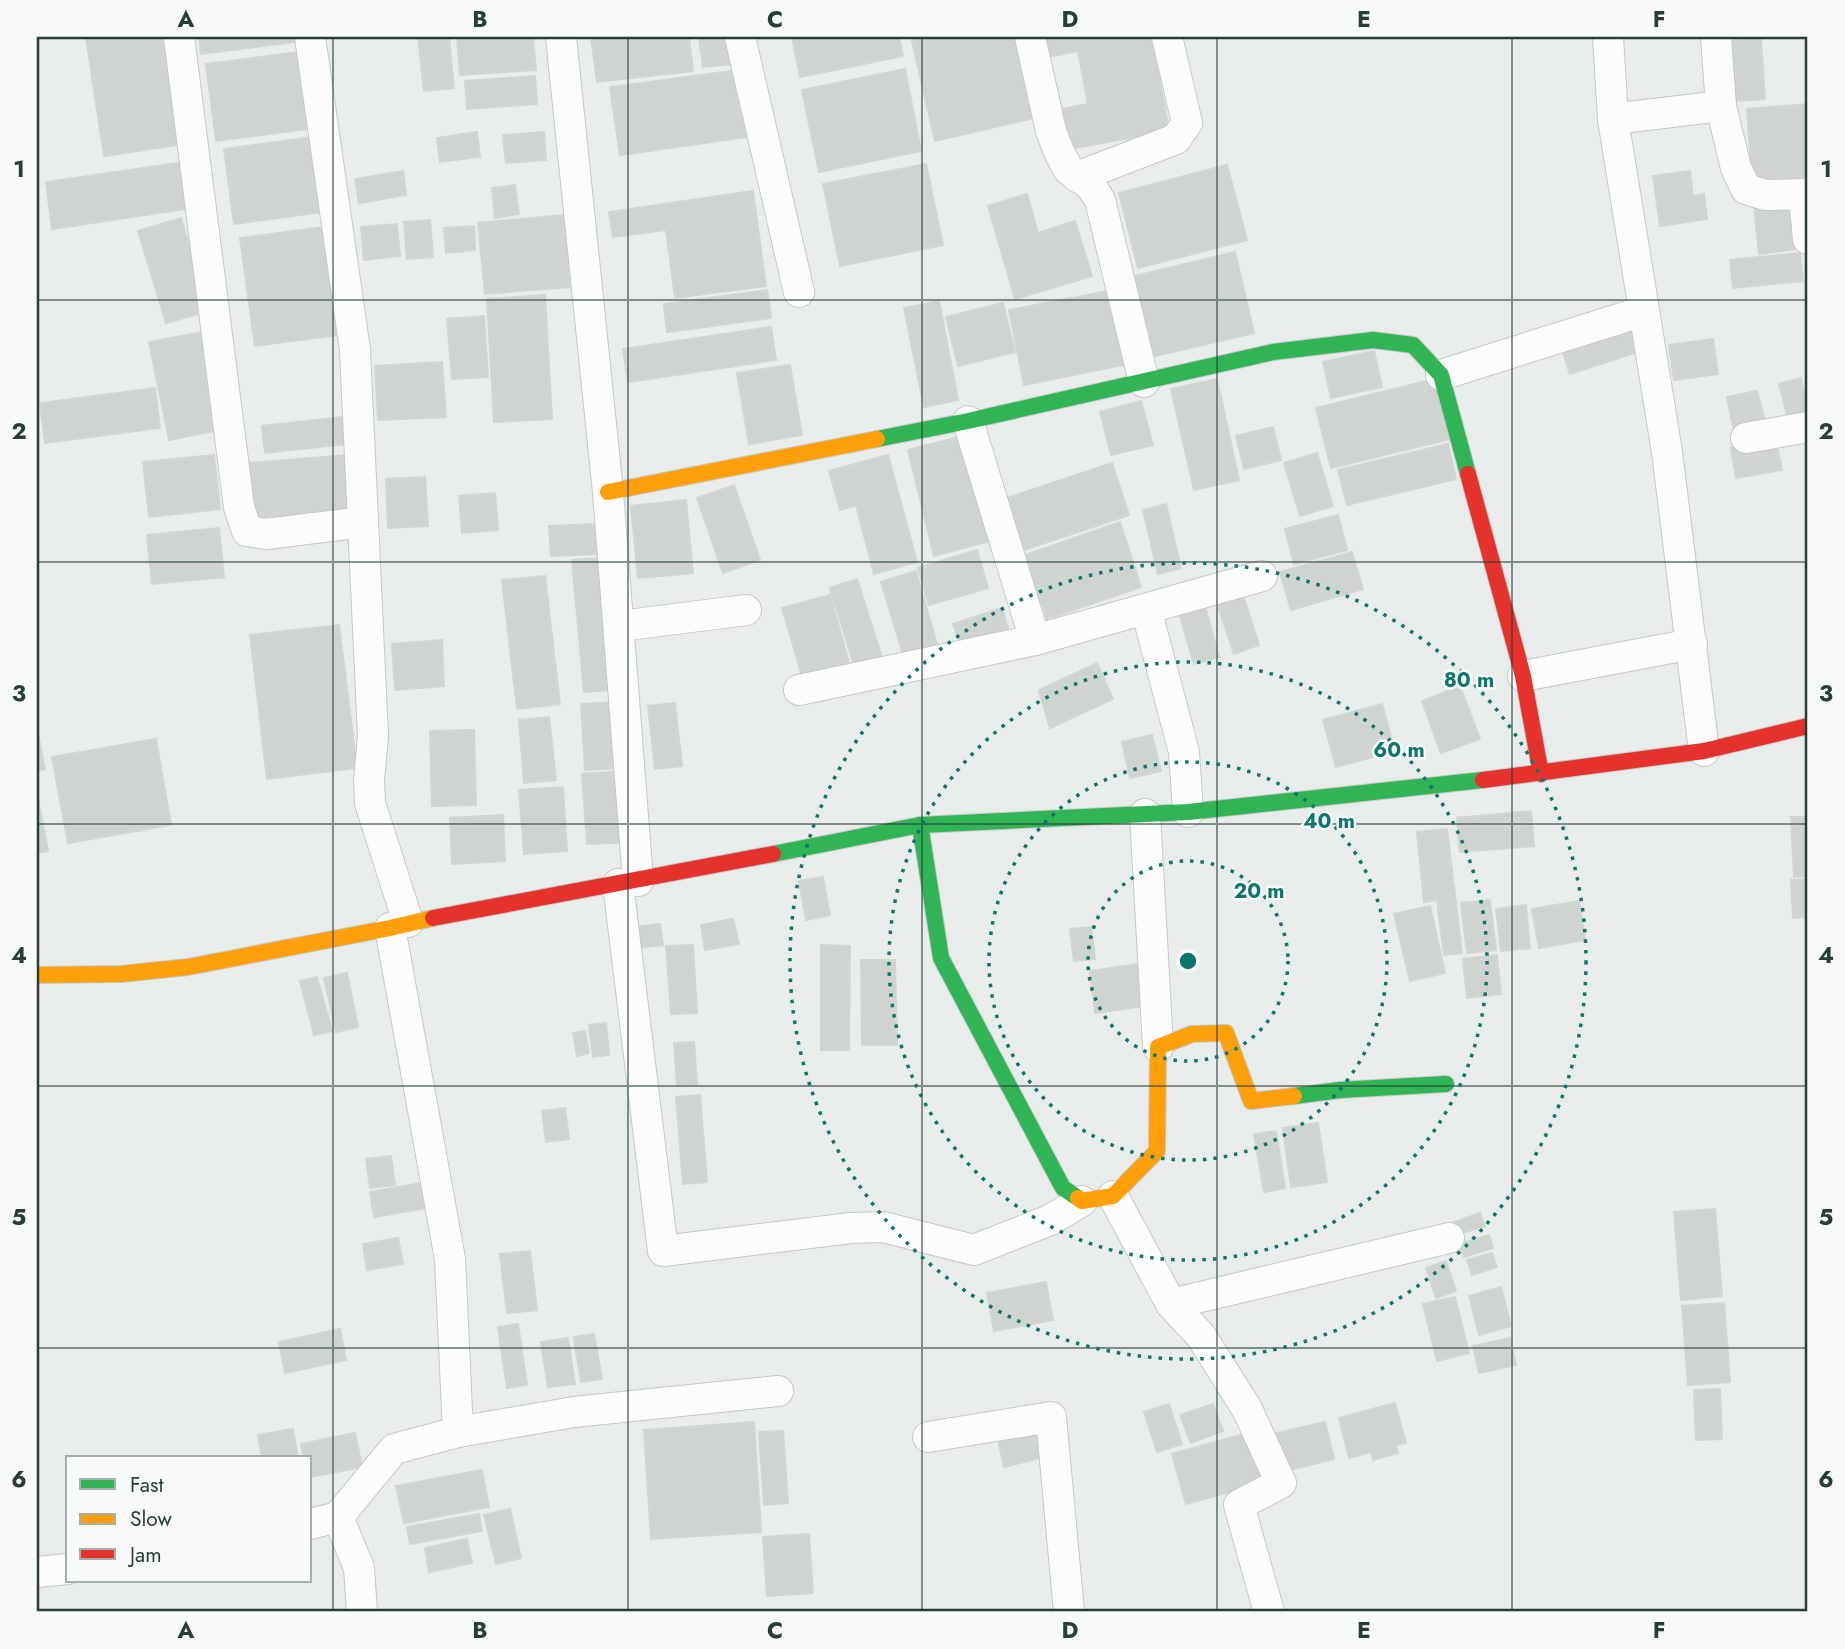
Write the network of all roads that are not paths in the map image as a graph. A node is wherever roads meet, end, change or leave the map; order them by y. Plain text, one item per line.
1 (179, 37) edge
2 (310, 37) edge
3 (561, 37) edge
4 (740, 37) edge
5 (1030, 37) edge
6 (1167, 37) edge
7 (1608, 37) edge
8 (1716, 37) edge
9 (1721, 106) junction
10 (1613, 119) junction
11 (1077, 177) junction
12 (1806, 194) edge
13 (1808, 239) edge
14 (799, 292) dead end
15 (1644, 311) junction
16 (1441, 375) junction
17 (1144, 382) junction
18 (968, 421) junction
19 (1808, 427) edge
20 (1746, 438) dead end
21 (608, 492) junction
22 (363, 522) junction
23 (1262, 576) dead end
24 (1146, 609) junction
25 (746, 610) dead end
26 (620, 626) junction
27 (1035, 640) junction
28 (1692, 644) junction
29 (1523, 676) junction
30 (799, 690) dead end
31 (1808, 726) edge
32 (1704, 751) junction
33 (1541, 774) junction
34 (1188, 812) junction
35 (1145, 814) junction
36 (920, 825) junction
37 (628, 883) junction
38 (399, 925) junction
39 (37, 975) edge
40 (1158, 1047) junction
41 (1446, 1084) dead end
42 (1113, 1196) junction
43 (1082, 1201) junction
44 (1449, 1238) dead end
45 (1171, 1304) junction
46 (778, 1391) dead end
47 (458, 1432) junction
48 (928, 1437) dead end
49 (324, 1521) edge
50 (66, 1569) edge
51 (37, 1572) edge
52 (362, 1612) edge
53 (1069, 1612) edge
54 (1269, 1612) edge

1 - 22 street
2 - 22 street
3 - 21 street
4 - 14 street
5 - 11 street
6 - 11 street
7 - 10 street
8 - 9 street
9 - 10 street
9 - 12 street
10 - 15 street
11 - 17 street
12 - 13 street
15 - 16 street
15 - 28 street
16 - 17 street
16 - 29 street
17 - 18 street
18 - 21 street
18 - 27 street
19 - 20 street
21 - 26 street
22 - 38 street
23 - 24 street
24 - 27 street
24 - 34 street
25 - 26 street
26 - 37 street
27 - 30 street
28 - 29 street
28 - 32 street
29 - 33 street
31 - 32 street
32 - 33 street
33 - 34 street
34 - 35 street
35 - 36 street
35 - 40 street
36 - 37 street
36 - 43 street
37 - 38 street
37 - 43 street
38 - 39 street
38 - 47 street
40 - 41 street
40 - 42 street
42 - 43 street
42 - 45 street
44 - 45 street
45 - 54 street
46 - 47 street
47 - 49 street
48 - 53 street
49 - 52 street
50 - 51 street

